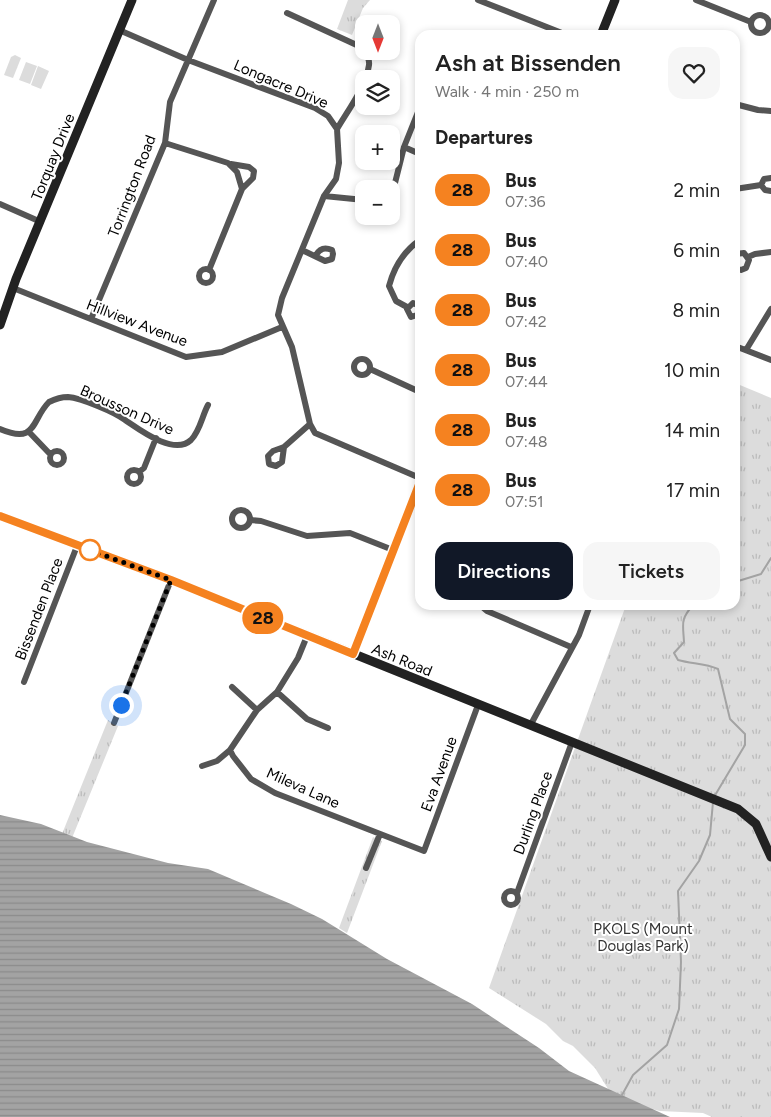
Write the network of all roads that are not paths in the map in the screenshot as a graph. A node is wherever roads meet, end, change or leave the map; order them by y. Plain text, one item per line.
1 (132, 0) edge
2 (214, 0) edge
3 (478, 0) edge
4 (615, 0) edge
5 (696, 0) edge
6 (287, 13) dead end
7 (752, 22) dead end
8 (119, 30) junction
9 (554, 30) edge
10 (603, 30) edge
11 (355, 44) edge
12 (188, 60) junction
13 (368, 60) edge
14 (740, 105) edge
15 (771, 111) edge
16 (415, 120) edge
17 (337, 129) junction
18 (165, 142) junction
19 (404, 147) junction
20 (415, 152) edge
21 (228, 163) junction
22 (771, 178) edge
23 (396, 180) edge
24 (761, 185) junction
25 (740, 188) edge
26 (242, 189) junction
27 (771, 191) edge
28 (324, 196) junction
29 (355, 199) edge
30 (0, 204) edge
31 (41, 222) junction
32 (415, 244) edge
33 (302, 250) junction
34 (740, 252) edge
35 (771, 252) edge
36 (316, 255) dead end
37 (748, 257) junction
38 (209, 270) dead end
39 (740, 270) edge
40 (13, 288) junction
41 (415, 304) edge
42 (407, 307) junction
43 (771, 309) edge
44 (415, 317) edge
45 (91, 319) junction
46 (0, 324) edge
47 (282, 327) junction
48 (740, 348) edge
49 (746, 350) junction
50 (771, 360) edge
51 (370, 370) dead end
52 (415, 390) edge
53 (208, 405) dead end
54 (310, 424) junction
55 (0, 429) edge
56 (28, 432) junction
57 (156, 438) junction
58 (284, 447) dead end
59 (50, 454) dead end
60 (140, 472) dead end
61 (415, 478) edge
62 (415, 493) edge
63 (0, 516) edge
64 (250, 520) dead end
65 (77, 546) junction
66 (393, 550) junction
67 (171, 580) junction
68 (486, 610) edge
69 (588, 610) edge
70 (307, 636) junction
71 (571, 647) junction
72 (353, 654) junction
73 (24, 682) dead end
74 (232, 688) dead end
75 (277, 692) junction
76 (478, 705) junction
77 (257, 710) junction
78 (114, 723) dead end
79 (530, 726) junction
80 (328, 728) dead end
81 (572, 742) junction
82 (230, 750) junction
83 (202, 766) dead end
84 (380, 834) junction
85 (424, 851) joint
86 (771, 857) edge
87 (366, 868) dead end
88 (517, 893) dead end

1 - 8 main road, Torquay Drive
2 - 12 street, Torrington Road
3 - 9 street
4 - 10 main road
5 - 7 street
6 - 11 street
8 - 12 street, Longacre Drive
8 - 31 main road, Torquay Drive
12 - 17 street, Longacre Drive
12 - 18 street, Torrington Road
13 - 17 street
14 - 15 street
16 - 19 street
17 - 28 street, Longacre Drive
18 - 21 street
18 - 45 street, Torrington Road
19 - 20 street
19 - 23 street
21 - 26 street
21 - 26 street
22 - 24 street
24 - 25 street
24 - 27 street
26 - 38 street
28 - 29 street
28 - 33 street, Longacre Drive
30 - 31 street
31 - 40 main road, Torquay Drive
32 - 42 street
33 - 36 street
33 - 47 street, Longacre Drive
34 - 37 street
35 - 37 street
37 - 39 street
40 - 45 street, Hillview Avenue
40 - 46 main road, Torquay Drive
41 - 42 street
42 - 44 street
43 - 49 street
45 - 47 street, Hillview Avenue
47 - 54 street, Longacre Drive
48 - 49 street
49 - 50 street
51 - 52 street
53 - 57 street, Brousson Drive
54 - 58 street
54 - 61 street
55 - 56 street
56 - 57 street, Brousson Drive
56 - 59 street
57 - 60 street
62 - 66 main road
63 - 65 main road, Ash Road
64 - 66 street
65 - 67 main road, Ash Road
65 - 73 street, Bissenden Place
66 - 72 main road
67 - 70 main road, Ash Road
67 - 78 street
68 - 71 street
69 - 71 street
70 - 72 main road, Ash Road
70 - 75 street
71 - 79 street
72 - 76 main road, Ash Road
74 - 77 street
75 - 77 street
75 - 80 street
76 - 79 main road, Ash Road
76 - 85 street, Eva Avenue
77 - 82 street
79 - 81 main road, Ash Road
81 - 86 main road, Ash Road
81 - 88 street, Durling Place
82 - 83 street
82 - 84 street, Mileva Lane
84 - 85 street, Mileva Lane
84 - 87 street

